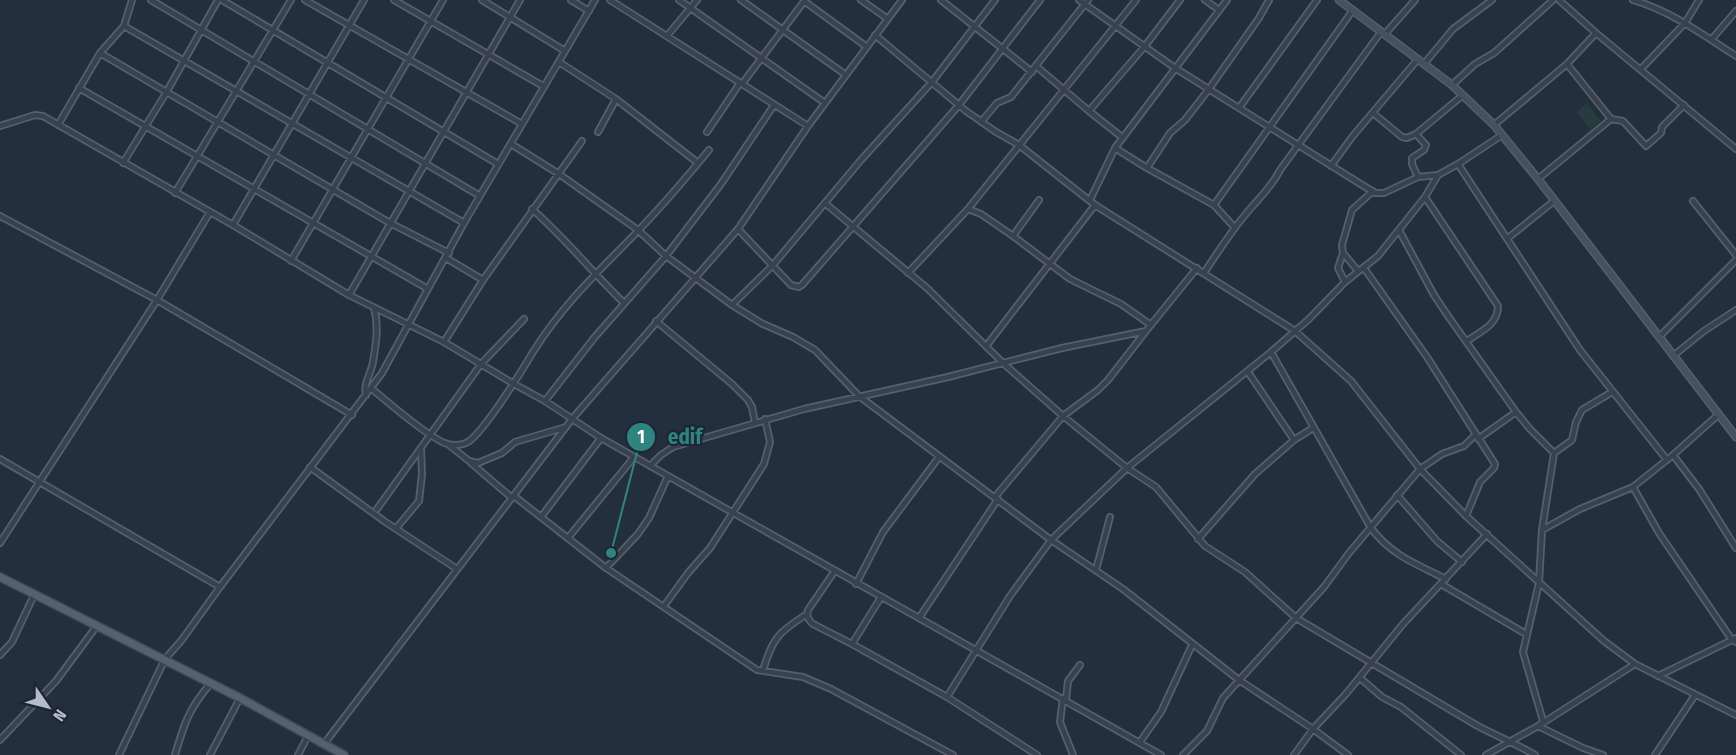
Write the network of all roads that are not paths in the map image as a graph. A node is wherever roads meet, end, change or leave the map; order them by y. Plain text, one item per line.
1 (132, 0) edge
2 (151, 0) edge
3 (220, 0) edge
4 (291, 0) edge
5 (305, 0) edge
6 (364, 0) edge
7 (394, 0) edge
8 (443, 0) edge
9 (482, 0) edge
10 (520, 0) edge
11 (571, 0) edge
12 (596, 0) edge
13 (610, 0) edge
14 (680, 0) edge
15 (697, 0) edge
16 (741, 0) edge
17 (804, 0) edge
18 (861, 0) edge
19 (902, 0) edge
20 (941, 0) edge
21 (995, 0) edge
22 (1040, 0) edge
23 (1079, 0) edge
24 (1136, 0) edge
25 (1180, 0) edge
26 (1205, 0) edge
27 (1227, 0) edge
28 (1269, 0) edge
29 (1317, 0) edge
30 (1339, 0) edge
31 (1415, 0) edge
32 (1492, 0) edge
33 (1553, 0) edge
34 (1559, 0) edge
35 (1633, 0) edge
36 (1654, 0) edge
37 (1699, 0) edge
38 (1086, 2) edge
39 (1651, 5) junction
40 (690, 7) junction
41 (1220, 10) junction
42 (1353, 10) junction
43 (589, 11) junction
44 (1736, 11) edge
45 (510, 16) junction
46 (888, 19) junction
47 (431, 21) junction
48 (1685, 23) junction
49 (350, 25) junction
50 (124, 26) junction
51 (974, 26) junction
52 (1116, 26) junction
53 (200, 29) junction
54 (783, 29) junction
55 (272, 30) junction
56 (1383, 33) junction
57 (1596, 33) junction
58 (875, 35) junction
59 (667, 36) junction
60 (1711, 40) junction
61 (1145, 46) junction
62 (867, 47) junction
63 (1002, 49) junction
64 (565, 51) junction
65 (100, 53) junction
66 (488, 54) junction
67 (1736, 56) edge
68 (762, 58) junction
69 (1418, 59) junction
70 (183, 60) junction
71 (409, 60) junction
72 (254, 61) junction
73 (559, 62) junction
74 (328, 63) junction
75 (1424, 64) junction
76 (1567, 64) junction
77 (1036, 66) junction
78 (1175, 68) junction
79 (1641, 69) junction
80 (1032, 72) junction
81 (846, 75) junction
82 (932, 82) junction
83 (741, 84) junction
84 (1452, 85) junction
85 (543, 87) junction
86 (80, 88) junction
87 (1209, 88) junction
88 (1064, 89) junction
89 (236, 90) junction
90 (466, 92) junction
91 (166, 93) junction
92 (310, 94) junction
93 (1463, 95) junction
94 (387, 97) junction
95 (616, 99) junction
96 (825, 103) junction
97 (774, 105) junction
98 (959, 105) junction
99 (1684, 105) junction
100 (1239, 108) junction
101 (1089, 111) junction
102 (1373, 113) junction
103 (1611, 119) junction
104 (981, 122) junction
105 (217, 123) junction
106 (293, 123) junction
107 (522, 124) junction
108 (58, 125) junction
109 (1494, 125) junction
110 (0, 126) edge
111 (146, 126) junction
112 (808, 126) junction
113 (368, 128) junction
114 (1269, 128) junction
115 (443, 131) junction
116 (598, 132) dead end
117 (707, 132) dead end
118 (1416, 134) junction
119 (1502, 135) junction
120 (1123, 138) junction
121 (582, 141) dead end
122 (511, 144) junction
123 (1019, 145) junction
124 (1299, 146) junction
125 (1115, 148) junction
126 (1736, 148) edge
127 (709, 150) dead end
128 (274, 155) junction
129 (198, 156) junction
130 (351, 159) junction
131 (424, 162) junction
132 (123, 163) junction
133 (698, 163) junction
134 (498, 164) junction
135 (1458, 164) junction
136 (1331, 166) junction
137 (1147, 168) junction
138 (559, 174) junction
139 (1438, 175) junction
140 (1418, 177) junction
141 (1538, 179) junction
142 (254, 189) junction
143 (332, 189) junction
144 (409, 191) junction
145 (1373, 191) junction
146 (175, 193) junction
147 (480, 196) junction
148 (1425, 197) junction
149 (1039, 200) dead end
150 (1090, 200) junction
151 (1554, 201) junction
152 (1693, 201) dead end
153 (826, 204) junction
154 (1095, 205) junction
155 (1214, 205) junction
156 (532, 209) junction
157 (968, 209) junction
158 (210, 212) junction
159 (0, 216) edge
160 (314, 222) junction
161 (390, 223) junction
162 (464, 223) junction
163 (233, 225) junction
164 (854, 227) junction
165 (1234, 228) junction
166 (738, 229) junction
167 (638, 230) junction
168 (1399, 230) junction
169 (1013, 236) junction
170 (1508, 238) junction
171 (1343, 252) junction
172 (1736, 255) edge
173 (371, 256) junction
174 (448, 256) junction
175 (666, 256) junction
176 (1736, 260) edge
177 (291, 261) junction
178 (1050, 264) junction
179 (773, 265) junction
180 (1197, 268) junction
181 (1364, 268) junction
182 (1358, 272) junction
183 (908, 273) junction
184 (1204, 273) junction
185 (595, 274) junction
186 (694, 278) junction
187 (483, 280) junction
188 (1345, 282) junction
189 (428, 289) junction
190 (349, 295) junction
191 (157, 300) junction
192 (624, 303) junction
193 (732, 305) junction
194 (374, 308) junction
195 (1736, 310) edge
196 (390, 317) junction
197 (524, 319) dead end
198 (656, 321) junction
199 (406, 325) junction
200 (1151, 325) junction
201 (377, 326) junction
202 (1146, 331) junction
203 (1295, 331) junction
204 (1659, 337) junction
205 (1467, 341) junction
206 (444, 342) junction
207 (987, 345) junction
208 (1271, 352) junction
209 (1673, 356) junction
210 (1003, 363) junction
211 (481, 364) junction
212 (1248, 372) junction
213 (513, 384) junction
214 (371, 388) junction
215 (1612, 392) junction
216 (366, 395) junction
217 (859, 396) junction
218 (545, 401) junction
219 (1516, 412) junction
220 (352, 415) junction
221 (1718, 415) junction
222 (1063, 416) junction
223 (573, 418) junction
224 (765, 420) junction
225 (755, 423) junction
226 (566, 427) junction
227 (1313, 428) junction
228 (431, 435) junction
229 (1735, 435) edge
230 (1476, 437) junction
231 (601, 438) junction
232 (1294, 440) junction
233 (448, 445) junction
234 (421, 448) junction
235 (1554, 453) junction
236 (1673, 455) junction
237 (634, 457) junction
238 (939, 457) junction
239 (0, 459) edge
240 (1667, 460) junction
241 (469, 461) junction
242 (650, 466) junction
243 (310, 467) junction
244 (1127, 468) junction
245 (1420, 469) junction
246 (668, 476) junction
247 (38, 481) junction
248 (1633, 487) junction
249 (1397, 495) junction
250 (513, 497) junction
251 (997, 498) junction
252 (377, 509) dead end
253 (733, 513) junction
254 (1466, 516) junction
255 (541, 517) junction
256 (1110, 517) dead end
257 (398, 526) dead end
258 (1371, 528) junction
259 (1542, 530) junction
260 (1487, 534) junction
261 (568, 538) junction
262 (1198, 539) junction
263 (1051, 540) junction
264 (0, 543) edge
265 (1736, 548) edge
266 (1462, 562) junction
267 (606, 568) junction
268 (457, 569) junction
269 (1096, 570) junction
270 (834, 572) junction
271 (0, 578) edge
272 (1446, 579) junction
273 (1539, 583) junction
274 (856, 584) junction
275 (1441, 584) junction
276 (220, 587) junction
277 (34, 595) junction
278 (881, 597) junction
279 (664, 606) junction
280 (807, 614) junction
281 (919, 618) junction
282 (1296, 618) junction
283 (96, 627) junction
284 (1526, 634) junction
285 (1735, 640) edge
286 (852, 644) junction
287 (1192, 645) junction
288 (976, 651) junction
289 (0, 655) edge
290 (165, 659) junction
291 (1371, 662) junction
292 (1635, 664) junction
293 (1080, 665) dead end
294 (763, 671) junction
295 (1658, 676) junction
296 (1360, 678) junction
297 (1239, 680) junction
298 (211, 683) junction
299 (1695, 695) junction
300 (947, 697) junction
301 (240, 698) junction
302 (1064, 699) junction
303 (1736, 716) edge
304 (1543, 721) junction
305 (1538, 726) junction
306 (1313, 729) junction
307 (308, 736) junction
308 (0, 740) edge
309 (1512, 741) junction
310 (1140, 742) junction
311 (324, 744) junction
312 (118, 755) edge
313 (175, 755) edge
314 (210, 755) edge
315 (298, 755) edge
316 (344, 755) edge
317 (953, 755) edge
318 (1037, 755) edge
319 (1073, 755) edge
320 (1161, 755) edge
321 (1183, 755) edge
322 (1294, 755) edge
323 (1348, 755) edge
324 (1461, 755) edge
325 (1486, 755) edge
326 (1534, 755) edge
327 (1603, 755) edge
328 (1654, 755) edge

1 - 50 street
2 - 53 street
3 - 53 street
3 - 55 street
4 - 55 street
5 - 49 street
6 - 49 street
7 - 47 street
8 - 47 street
9 - 45 street
10 - 45 street
11 - 43 street
12 - 43 street
13 - 59 street
14 - 40 street
15 - 40 street
16 - 54 street
17 - 54 street
17 - 62 street
18 - 46 street
19 - 46 street
20 - 51 street
21 - 51 street
22 - 63 street
23 - 38 street
24 - 52 street
25 - 61 street
26 - 41 street
27 - 41 street
28 - 87 street
29 - 100 street
30 - 42 street
31 - 56 street
32 - 75 street
33 - 84 street
34 - 57 street
35 - 39 street
36 - 39 street
37 - 48 street
38 - 52 street
38 - 77 street
39 - 48 street
40 - 59 street
40 - 68 street
41 - 78 street
42 - 56 street
42 - 114 street
43 - 64 street
44 - 60 street
45 - 64 street
45 - 66 street
46 - 58 street
47 - 66 street
47 - 71 street
48 - 60 street
48 - 79 street
49 - 71 street
49 - 74 street
50 - 65 street
50 - 70 street
51 - 63 street
51 - 82 street
52 - 61 street
52 - 88 street
53 - 70 street
53 - 72 street
54 - 68 street
54 - 81 street
55 - 72 street
55 - 74 street
56 - 69 street
56 - 124 street
57 - 76 street
57 - 79 street
58 - 62 street
58 - 82 street
59 - 83 street
60 - 67 street
61 - 78 street
61 - 101 street
62 - 81 street
63 - 80 street
63 - 98 street
64 - 73 street
65 - 86 street
65 - 91 street
66 - 85 street
66 - 90 street
68 - 83 street
68 - 96 street
69 - 75 street
69 - 102 street
70 - 89 street
70 - 91 street
71 - 90 street
71 - 94 street
72 - 89 street
72 - 92 street
73 - 85 street
73 - 95 street
74 - 92 street
74 - 94 street
75 - 84 street
76 - 103 street
76 - 109 street
77 - 80 street
77 - 88 street
78 - 87 street
78 - 120 street
79 - 99 street
80 - 104 street
81 - 96 street
82 - 98 street
82 - 153 street
83 - 97 street
83 - 117 street
84 - 93 street
85 - 107 street
86 - 108 street
86 - 111 street
87 - 100 street
87 - 137 street
88 - 101 street
88 - 123 street
89 - 105 street
89 - 106 street
90 - 107 street
90 - 115 street
91 - 105 street
91 - 111 street
92 - 106 street
92 - 113 street
93 - 109 street
93 - 118 street
94 - 113 street
94 - 115 street
95 - 116 street
95 - 133 street
96 - 112 street
97 - 112 street
97 - 175 street
98 - 104 street
98 - 164 street
99 - 103 street
99 - 126 street
100 - 114 street
101 - 120 street
102 - 118 street
102 - 136 street
103 - 141 street
104 - 123 street
105 - 128 street
105 - 129 street
106 - 128 street
106 - 130 street
107 - 122 street
108 - 110 street
108 - 132 street
109 - 119 street
111 - 129 street
111 - 132 street
112 - 166 street
113 - 130 street
113 - 131 street
114 - 124 street
114 - 155 street
115 - 131 street
115 - 134 street
118 - 140 street
119 - 135 street
119 - 141 street
120 - 125 street
121 - 138 street
122 - 134 street
122 - 138 street
123 - 150 street
123 - 157 street
124 - 136 street
124 - 165 street
125 - 137 street
125 - 150 street
127 - 133 street
128 - 142 street
128 - 143 street
129 - 142 street
129 - 146 street
130 - 143 street
130 - 144 street
131 - 144 street
131 - 147 street
132 - 146 street
133 - 167 street
134 - 147 street
135 - 139 street
135 - 170 street
136 - 145 street
137 - 155 street
138 - 156 street
138 - 167 street
139 - 140 street
139 - 148 street
140 - 145 street
141 - 151 street
142 - 160 street
142 - 163 street
143 - 160 street
143 - 161 street
144 - 161 street
144 - 162 street
145 - 171 street
146 - 158 street
147 - 162 street
148 - 168 street
148 - 205 street
149 - 169 street
150 - 154 street
151 - 170 street
151 - 204 street
152 - 172 street
153 - 164 street
153 - 179 street
154 - 178 street
154 - 180 street
155 - 165 street
156 - 185 street
156 - 187 street
157 - 169 street
157 - 183 street
158 - 163 street
158 - 191 street
159 - 191 street
160 - 173 street
160 - 177 street
161 - 173 street
161 - 174 street
162 - 174 street
163 - 177 street
164 - 179 street
164 - 183 street
165 - 184 street
166 - 179 street
166 - 186 street
167 - 175 street
167 - 185 street
168 - 181 street
168 - 205 street
169 - 178 street
170 - 215 street
171 - 182 street
171 - 188 street
173 - 189 street
173 - 190 street
174 - 187 street
174 - 189 street
175 - 186 street
175 - 192 street
176 - 204 street
177 - 190 street
178 - 200 street
178 - 207 street
179 - 193 street
180 - 184 street
180 - 200 street
181 - 182 street
181 - 230 street
182 - 188 street
183 - 207 street
184 - 203 street
185 - 192 street
185 - 213 street
186 - 193 street
186 - 198 street
187 - 206 street
188 - 203 street
189 - 199 street
190 - 194 street
191 - 220 street
191 - 247 street
192 - 218 street
193 - 217 street
194 - 196 street
194 - 201 street
195 - 209 street
196 - 199 street
196 - 201 street
197 - 211 street
198 - 223 street
198 - 225 street
199 - 206 street
199 - 214 street
200 - 202 street
201 - 216 street
202 - 210 street
202 - 222 street
203 - 208 street
203 - 245 street
204 - 209 street
205 - 219 street
206 - 211 street
207 - 210 street
208 - 212 street
208 - 227 street
209 - 221 street
210 - 217 street
210 - 222 street
211 - 213 street
211 - 228 street
212 - 232 street
212 - 244 street
213 - 218 street
213 - 233 street
214 - 216 street
214 - 228 street
215 - 235 street
215 - 240 street
216 - 220 street
217 - 224 street
217 - 238 street
218 - 223 street
219 - 230 street
219 - 235 street
220 - 243 street
221 - 229 street
221 - 236 street
222 - 244 street
222 - 251 street
223 - 226 street
223 - 231 street
224 - 225 street
224 - 253 street
225 - 242 street
226 - 241 street
226 - 250 street
227 - 232 street
227 - 258 street
228 - 233 street
228 - 234 street
230 - 245 street
230 - 254 street
231 - 237 street
231 - 255 street
232 - 262 street
233 - 241 street
234 - 252 street
234 - 257 street
235 - 259 street
236 - 240 street
236 - 265 street
237 - 242 street
237 - 261 street
238 - 251 street
238 - 274 street
239 - 247 street
240 - 248 street
241 - 250 street
242 - 246 street
243 - 268 street
243 - 276 street
244 - 262 street
244 - 263 street
245 - 249 street
245 - 254 street
246 - 253 street
246 - 267 street
247 - 264 street
247 - 276 street
248 - 259 street
248 - 285 street
249 - 258 street
249 - 266 street
250 - 255 street
250 - 268 street
251 - 263 street
251 - 281 street
253 - 270 street
253 - 279 street
254 - 260 street
255 - 261 street
256 - 269 street
258 - 272 street
258 - 282 street
259 - 273 street
260 - 266 street
260 - 273 street
261 - 267 street
262 - 282 street
263 - 269 street
263 - 288 street
266 - 272 street
267 - 279 street
268 - 311 street
269 - 287 street
270 - 274 street
270 - 280 street
271 - 277 main road
272 - 275 street
273 - 284 street
273 - 292 street
274 - 278 street
275 - 284 street
275 - 291 street
276 - 290 street
277 - 283 main road
277 - 289 street
278 - 281 street
278 - 286 street
279 - 294 street
280 - 286 street
280 - 294 street
281 - 288 street
282 - 291 street
282 - 297 street
283 - 290 main road
283 - 308 street
284 - 304 street
285 - 295 street
286 - 300 street
287 - 297 street
287 - 310 street
288 - 300 street
288 - 302 street
290 - 298 main road
290 - 312 street
291 - 296 street
291 - 309 street
292 - 295 street
292 - 304 street
293 - 302 street
294 - 317 street
295 - 299 street
296 - 306 street
296 - 324 street
297 - 306 street
297 - 321 street
298 - 301 main road
298 - 313 street
299 - 303 street
299 - 328 street
300 - 318 street
301 - 307 main road
301 - 314 street
302 - 310 street
302 - 319 street
304 - 305 street
305 - 309 street
305 - 327 street
306 - 322 street
306 - 323 street
307 - 311 main road
307 - 315 street
309 - 325 street
309 - 326 street
310 - 320 street
311 - 316 main road

